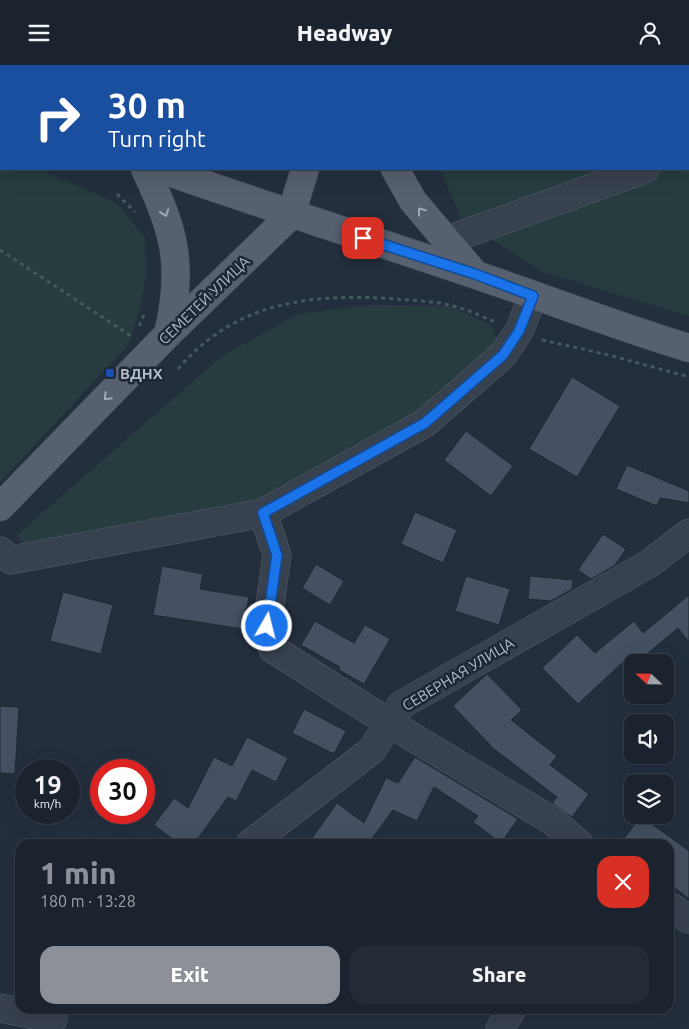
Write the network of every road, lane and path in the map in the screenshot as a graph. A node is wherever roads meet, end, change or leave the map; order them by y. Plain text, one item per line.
1 (145, 170) edge
2 (163, 170) edge
3 (305, 170) edge
4 (396, 170) edge
5 (643, 170) edge
6 (117, 194) dead end
7 (291, 215) junction
8 (139, 218) dead end
9 (446, 241) junction
10 (0, 250) edge
11 (475, 274) junction
12 (533, 296) junction
13 (146, 311) dead end
14 (503, 325) dead end
15 (168, 334) junction
16 (540, 339) dead end
17 (689, 348) edge
18 (178, 369) dead end
19 (689, 377) edge
20 (0, 507) edge
21 (263, 513) junction
22 (689, 533) edge
23 (0, 551) edge
24 (389, 723) junction
25 (256, 839) edge
26 (573, 839) edge
27 (674, 909) edge
28 (689, 919) edge
29 (0, 1008) edge
30 (15, 1011) edge
31 (29, 1014) edge
32 (509, 1014) edge
33 (54, 1019) edge
34 (500, 1029) edge

1 -> 15 main road
2 - 7 main road
3 - 7 main road, СЕМЕТЕЙ УЛИЦА
9 -> 4 main road
5 - 9 street
6 - 8 path
7 - 11 main road
7 - 15 main road, СЕМЕТЕЙ УЛИЦА
9 - 11 main road
10 - 13 path
11 - 12 main road
12 - 17 main road
12 - 21 street
14 - 18 path
15 -> 20 main road, СЕМЕТЕЙ УЛИЦА
16 - 19 path
21 - 23 street
21 - 24 street
22 - 24 street, СЕВЕРНАЯ УЛИЦА
24 - 25 street, СЕВЕРНАЯ УЛИЦА
24 - 26 street
27 - 28 street
29 - 30 street
31 - 33 street
32 - 34 street

